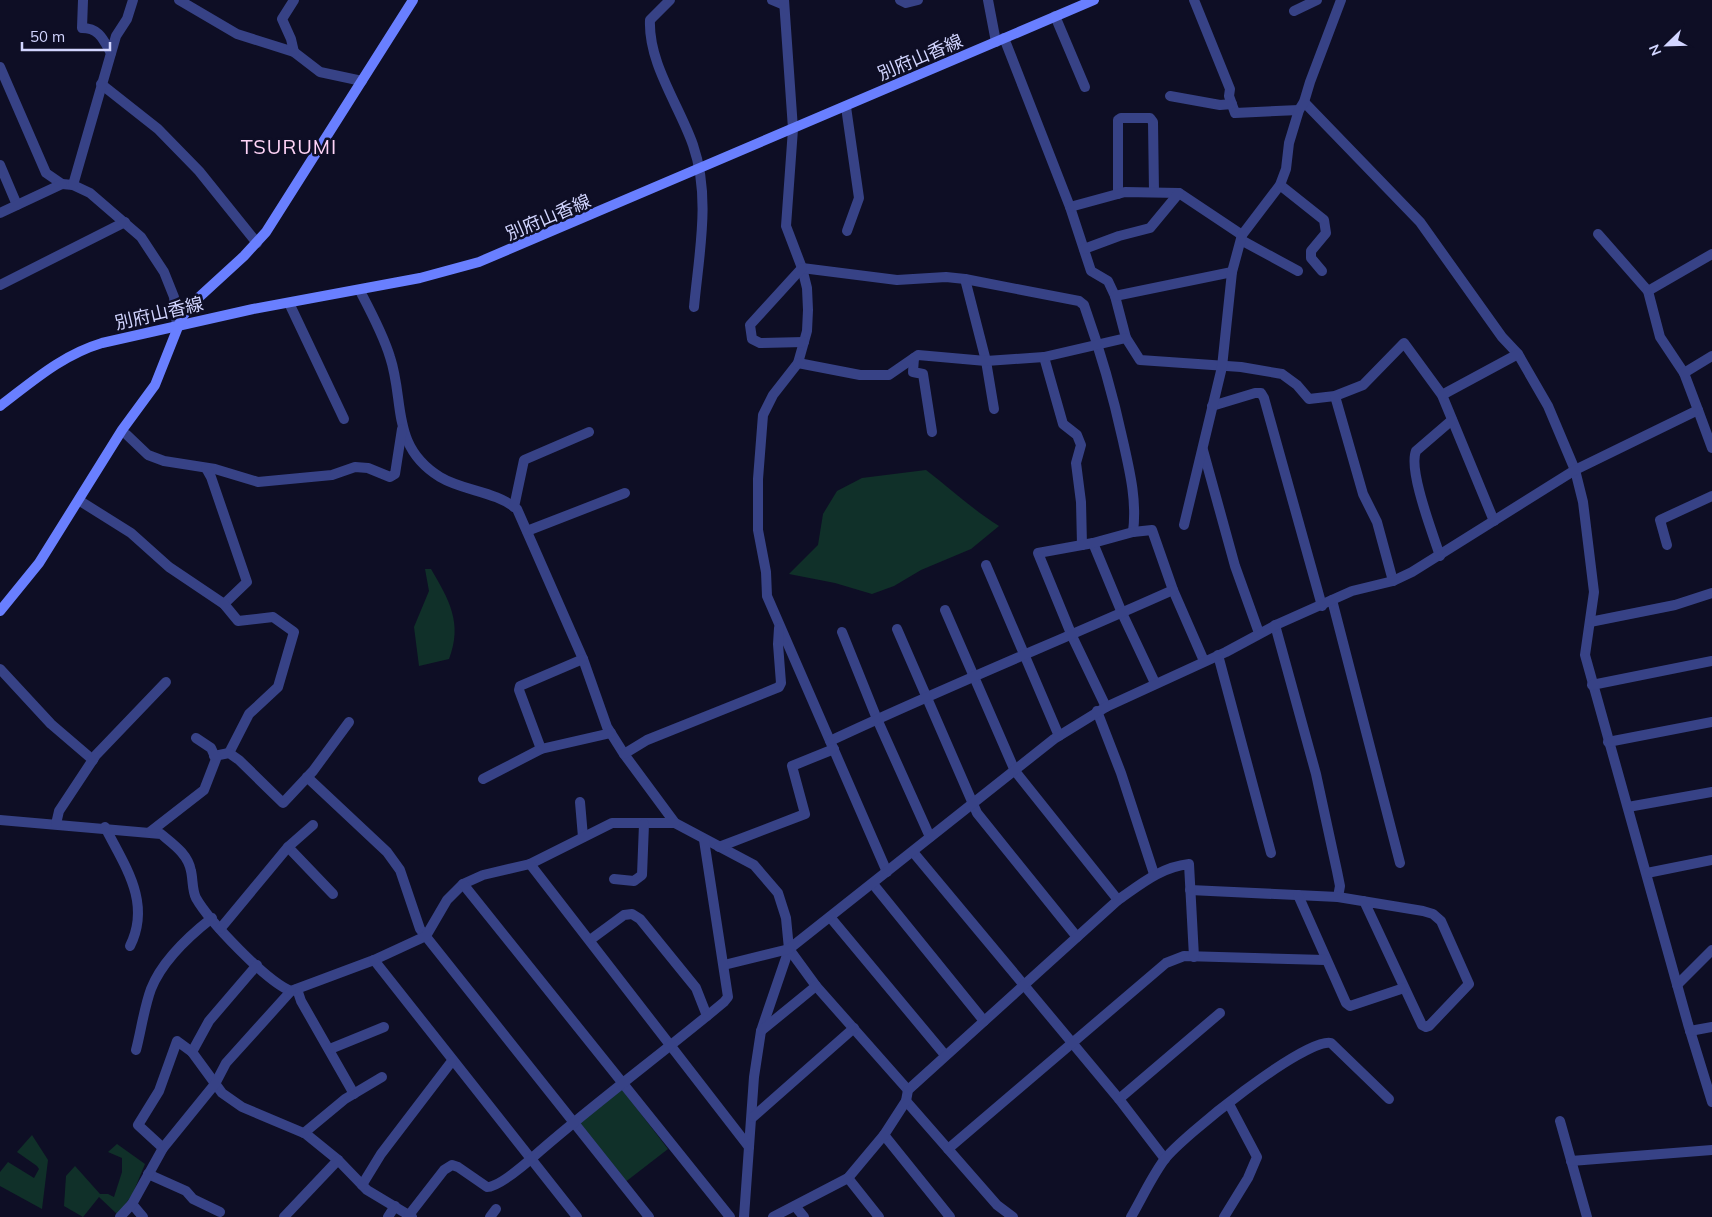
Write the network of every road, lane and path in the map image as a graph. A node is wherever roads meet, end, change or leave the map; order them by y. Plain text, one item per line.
1 (83, 0) edge
2 (133, 0) edge
3 (179, 0) edge
4 (294, 0) edge
5 (413, 0) edge
6 (670, 0) edge
7 (772, 0) edge
8 (900, 0) edge
9 (918, 0) edge
10 (988, 0) edge
11 (1094, 0) edge
12 (1194, 0) edge
13 (1317, 0) edge
14 (1341, 0) edge
15 (784, 3) edge
16 (1294, 11) dead end
17 (1055, 16) junction
18 (1000, 40) junction
19 (294, 52) junction
20 (111, 53) junction
21 (0, 67) edge
22 (362, 81) junction
23 (101, 84) junction
24 (1085, 87) dead end
25 (1170, 96) dead end
26 (1232, 104) junction
27 (1302, 106) junction
28 (846, 107) junction
29 (793, 129) junction
30 (0, 165) edge
31 (699, 169) junction
32 (62, 184) junction
33 (73, 185) junction
34 (1280, 185) junction
35 (1154, 192) junction
36 (1179, 193) junction
37 (1118, 194) junction
38 (17, 206) junction
39 (1070, 207) junction
40 (0, 213) edge
41 (125, 222) junction
42 (847, 231) dead end
43 (1598, 234) dead end
44 (1242, 238) junction
45 (257, 243) junction
46 (1084, 249) junction
47 (1712, 254) edge
48 (802, 268) junction
49 (1298, 271) dead end
50 (1322, 271) dead end
51 (1232, 272) junction
52 (965, 279) junction
53 (0, 285) edge
54 (360, 291) junction
55 (1648, 291) junction
56 (1115, 296) junction
57 (290, 303) junction
58 (694, 307) dead end
59 (177, 326) junction
60 (1126, 338) junction
61 (804, 342) junction
62 (1098, 345) junction
63 (1518, 354) junction
64 (1712, 356) edge
65 (1044, 357) junction
66 (914, 358) junction
67 (986, 361) junction
68 (798, 364) junction
69 (1222, 367) junction
70 (1684, 373) junction
71 (1442, 395) junction
72 (1335, 396) junction
73 (0, 406) edge
74 (1212, 406) junction
75 (994, 409) dead end
76 (1698, 410) junction
77 (344, 419) dead end
78 (1452, 420) junction
79 (403, 426) junction
80 (589, 432) dead end
81 (932, 432) dead end
82 (127, 435) dead end
83 (1712, 448) edge
84 (1203, 450) junction
85 (206, 468) junction
86 (1575, 470) junction
87 (625, 493) dead end
88 (1712, 496) edge
89 (80, 501) junction
90 (514, 507) junction
91 (1494, 521) junction
92 (1184, 525) dead end
93 (527, 531) junction
94 (1133, 532) junction
95 (1094, 543) junction
96 (1082, 545) junction
97 (1667, 545) dead end
98 (1440, 556) junction
99 (986, 565) dead end
100 (1393, 582) junction
101 (1173, 590) junction
102 (1712, 594) edge
103 (1332, 600) junction
104 (224, 604) junction
105 (1322, 606) junction
106 (945, 610) dead end
107 (0, 611) edge
108 (1122, 613) junction
109 (1590, 622) junction
110 (1275, 625) junction
111 (780, 626) junction
112 (897, 629) dead end
113 (842, 632) dead end
114 (1259, 633) junction
115 (1072, 636) junction
116 (1218, 655) junction
117 (1024, 656) junction
118 (583, 659) junction
119 (1204, 661) junction
120 (1712, 661) edge
121 (0, 669) edge
122 (974, 676) junction
123 (166, 682) dead end
124 (1155, 683) junction
125 (1592, 685) junction
126 (926, 697) junction
127 (1101, 709) junction
128 (877, 719) junction
129 (349, 722) dead end
130 (1712, 722) edge
131 (611, 733) junction
132 (1059, 736) junction
133 (196, 738) dead end
134 (1608, 742) junction
135 (832, 745) junction
136 (542, 749) junction
137 (229, 753) junction
138 (624, 754) junction
139 (214, 756) junction
140 (93, 760) junction
141 (1015, 771) junction
142 (307, 777) junction
143 (482, 779) dead end
144 (1712, 792) edge
145 (580, 802) dead end
146 (973, 803) junction
147 (1628, 807) junction
148 (0, 820) edge
149 (675, 822) junction
150 (56, 824) junction
151 (644, 824) junction
152 (313, 825) dead end
153 (105, 827) junction
154 (150, 832) junction
155 (583, 837) junction
156 (930, 837) junction
157 (704, 840) junction
158 (288, 847) junction
159 (718, 847) junction
160 (913, 852) junction
161 (1271, 853) dead end
162 (1712, 860) edge
163 (1400, 863) dead end
164 (530, 864) junction
165 (888, 872) junction
166 (1647, 873) junction
167 (1154, 874) junction
168 (614, 879) dead end
169 (463, 884) junction
170 (872, 884) junction
171 (1190, 890) junction
172 (333, 894) dead end
173 (1298, 895) junction
174 (1338, 897) junction
175 (1118, 900) junction
176 (1364, 901) junction
177 (830, 917) junction
178 (212, 918) junction
179 (220, 929) junction
180 (426, 936) junction
181 (1077, 936) junction
182 (590, 940) junction
183 (130, 946) dead end
184 (788, 949) junction
185 (1712, 950) edge
186 (1194, 957) junction
187 (374, 960) junction
188 (1325, 960) junction
189 (257, 965) junction
190 (724, 965) junction
191 (1024, 985) junction
192 (816, 986) junction
193 (1677, 986) junction
194 (1404, 988) junction
195 (294, 990) junction
196 (1220, 1012) dead end
197 (707, 1016) junction
198 (984, 1021) junction
199 (1712, 1026) edge
200 (384, 1027) dead end
201 (854, 1028) junction
202 (761, 1031) junction
203 (1690, 1031) junction
204 (1071, 1042) junction
205 (671, 1046) junction
206 (330, 1049) junction
207 (136, 1050) dead end
208 (192, 1052) junction
209 (945, 1055) junction
210 (452, 1061) junction
211 (382, 1078) dead end
212 (622, 1083) junction
213 (214, 1084) junction
214 (908, 1090) junction
215 (354, 1094) junction
216 (1119, 1099) junction
217 (1389, 1099) dead end
218 (906, 1101) junction
219 (1712, 1102) edge
220 (1229, 1104) junction
221 (753, 1117) junction
222 (1560, 1120) dead end
223 (573, 1123) junction
224 (304, 1133) junction
225 (884, 1135) junction
226 (749, 1146) junction
227 (163, 1148) junction
228 (948, 1149) junction
229 (1712, 1150) edge
230 (531, 1159) junction
231 (1164, 1159) junction
232 (338, 1160) junction
233 (1571, 1161) junction
234 (148, 1174) junction
235 (848, 1178) junction
236 (362, 1185) junction
237 (132, 1204) junction
238 (394, 1206) junction
239 (795, 1206) junction
240 (220, 1212) dead end
241 (411, 1216) edge
242 (120, 1217) edge
243 (143, 1217) edge
244 (284, 1217) edge
245 (388, 1217) edge
246 (577, 1217) edge
247 (649, 1217) edge
248 (730, 1217) edge
249 (744, 1217) edge
250 (773, 1217) edge
251 (804, 1217) edge
252 (879, 1217) edge
253 (950, 1217) edge
254 (1013, 1217) edge
255 (1132, 1217) edge
256 (1224, 1217) edge
257 (1587, 1217) edge

1 - 20 street
2 - 20 street
3 - 19 street
4 - 19 street
5 - 22 main road
6 - 31 street
7 - 15 street
8 - 9 street
10 - 18 street
11 - 17 main road, 別府山香線
12 - 26 street
13 - 16 street
14 - 27 street
15 - 29 street
17 - 18 main road, 別府山香線
17 - 24 street
18 - 28 main road, 別府山香線
18 - 39 street
19 - 22 street
20 - 23 street
21 - 32 street
22 - 45 main road
23 - 33 street
23 - 45 street
25 - 26 street
26 - 27 street
27 - 34 street
27 - 63 street
28 - 29 main road, 別府山香線
28 - 42 street
29 - 31 main road, 別府山香線
29 - 48 street
30 - 38 street
31 - 54 main road, 別府山香線
31 - 58 street
32 - 33 street
32 - 38 street
33 - 41 street
34 - 44 street
34 - 50 street
35 - 36 street
35 - 37 street
35 - 37 street
36 - 44 street
36 - 46 street
37 - 39 street
38 - 40 street
39 - 46 street
41 - 53 street
41 - 59 street
43 - 55 street
44 - 49 street
44 - 51 street
45 - 59 main road
46 - 56 street
47 - 55 street
48 - 52 street
48 - 61 street
48 - 61 street
51 - 56 street
51 - 69 street
52 - 62 street
52 - 67 street
54 - 57 main road, 別府山香線
54 - 79 street
55 - 70 street
56 - 60 street
57 - 59 main road, 別府山香線
57 - 77 street
59 - 73 main road, 別府山香線
59 - 89 main road
60 - 62 street
60 - 69 street
61 - 68 street
62 - 65 street
62 - 94 street
63 - 71 street
63 - 86 street
64 - 70 street
65 - 67 street
65 - 96 street
66 - 67 street
66 - 68 street
66 - 81 street
67 - 75 street
68 - 111 street
69 - 72 street
69 - 74 street
70 - 76 street
71 - 72 street
71 - 78 street
72 - 100 street
74 - 84 street
74 - 105 street
76 - 83 street
76 - 86 street
78 - 91 street
78 - 98 street
79 - 85 street
79 - 90 street
80 - 90 street
82 - 85 street
84 - 92 street
84 - 114 street
85 - 104 street
86 - 91 street
86 - 109 street
87 - 93 street
88 - 97 street
89 - 104 street
89 - 107 main road
90 - 93 street
91 - 98 street
93 - 118 street
94 - 95 street
94 - 101 street
95 - 96 street
95 - 108 street
96 - 115 street
98 - 100 street
99 - 117 street
100 - 103 street
101 - 108 street
101 - 119 street
102 - 109 street
103 - 105 street
103 - 163 street
104 - 137 street
105 - 110 street
106 - 122 street
108 - 115 street
108 - 124 street
109 - 125 street
110 - 114 street
110 - 174 street
111 - 135 street
111 - 138 street
112 - 126 street
113 - 128 street
114 - 116 street
115 - 117 street
115 - 127 street
116 - 119 street
116 - 161 street
117 - 122 street
117 - 132 street
118 - 131 street
118 - 136 street
119 - 124 street
120 - 125 street
121 - 140 street
122 - 126 street
122 - 141 street
123 - 140 street
124 - 127 street
125 - 134 street
126 - 128 street
126 - 146 street
127 - 132 street
127 - 167 street
128 - 135 street
128 - 156 street
129 - 142 street
130 - 134 street
131 - 136 street
131 - 138 street
132 - 141 street
133 - 139 street
134 - 147 street
135 - 159 street
135 - 165 street
136 - 143 street
137 - 139 street
137 - 142 street
138 - 149 street
139 - 154 street
140 - 150 street
141 - 146 street
141 - 175 street
142 - 180 street
144 - 147 street
145 - 155 street
146 - 156 street
146 - 181 street
147 - 166 street
148 - 150 street
149 - 151 street
149 - 157 street
150 - 153 street
151 - 155 street
151 - 168 street
152 - 158 street
153 - 154 street
153 - 183 street
154 - 178 street
155 - 164 street
156 - 160 street
157 - 159 street
157 - 190 street
158 - 172 street
158 - 179 street
159 - 184 street
160 - 165 street
160 - 191 street
162 - 166 street
164 - 169 street
164 - 182 street
165 - 170 street
166 - 193 street
167 - 171 street
167 - 175 street
169 - 180 street
169 - 212 street
170 - 177 street
170 - 198 street
171 - 173 street
171 - 186 street
173 - 174 street
173 - 188 street
174 - 176 street
175 - 181 street
176 - 194 street
176 - 194 street
177 - 184 street
177 - 209 street
178 - 179 street
178 - 207 street
179 - 189 street
180 - 187 street
180 - 223 street
181 - 191 street
182 - 197 street
182 - 205 street
184 - 190 street
184 - 192 street
184 - 202 street
185 - 193 street
186 - 188 street
186 - 204 street
187 - 195 street
187 - 210 street
188 - 194 street
189 - 195 street
189 - 208 street
190 - 197 street
191 - 198 street
191 - 204 street
192 - 201 street
192 - 202 street
193 - 203 street
195 - 206 street
195 - 213 street
196 - 216 street
197 - 205 street
198 - 209 street
199 - 203 street
200 - 206 street
201 - 214 street
201 - 221 street
202 - 221 street
203 - 219 street
204 - 216 street
204 - 228 street
205 - 212 street
205 - 226 street
206 - 215 street
208 - 213 street
208 - 227 street
209 - 214 street
210 - 230 street
210 - 236 street
211 - 215 street
212 - 223 street
212 - 248 street
213 - 224 street
213 - 227 street
214 - 218 street
215 - 224 street
216 - 231 street
217 - 220 street
218 - 225 street
218 - 228 street
220 - 231 street
220 - 256 street
221 - 226 street
222 - 233 street
223 - 230 street
223 - 247 street
224 - 232 street
225 - 235 street
225 - 253 street
226 - 249 street
227 - 234 street
228 - 254 street
229 - 233 street
230 - 241 street
230 - 246 street
231 - 255 street
232 - 236 street
232 - 244 street
233 - 257 street
234 - 237 street
234 - 240 street
235 - 239 street
235 - 252 street
236 - 238 street
237 - 242 street
237 - 243 street
238 - 241 street
238 - 245 street
239 - 250 street
239 - 251 street

